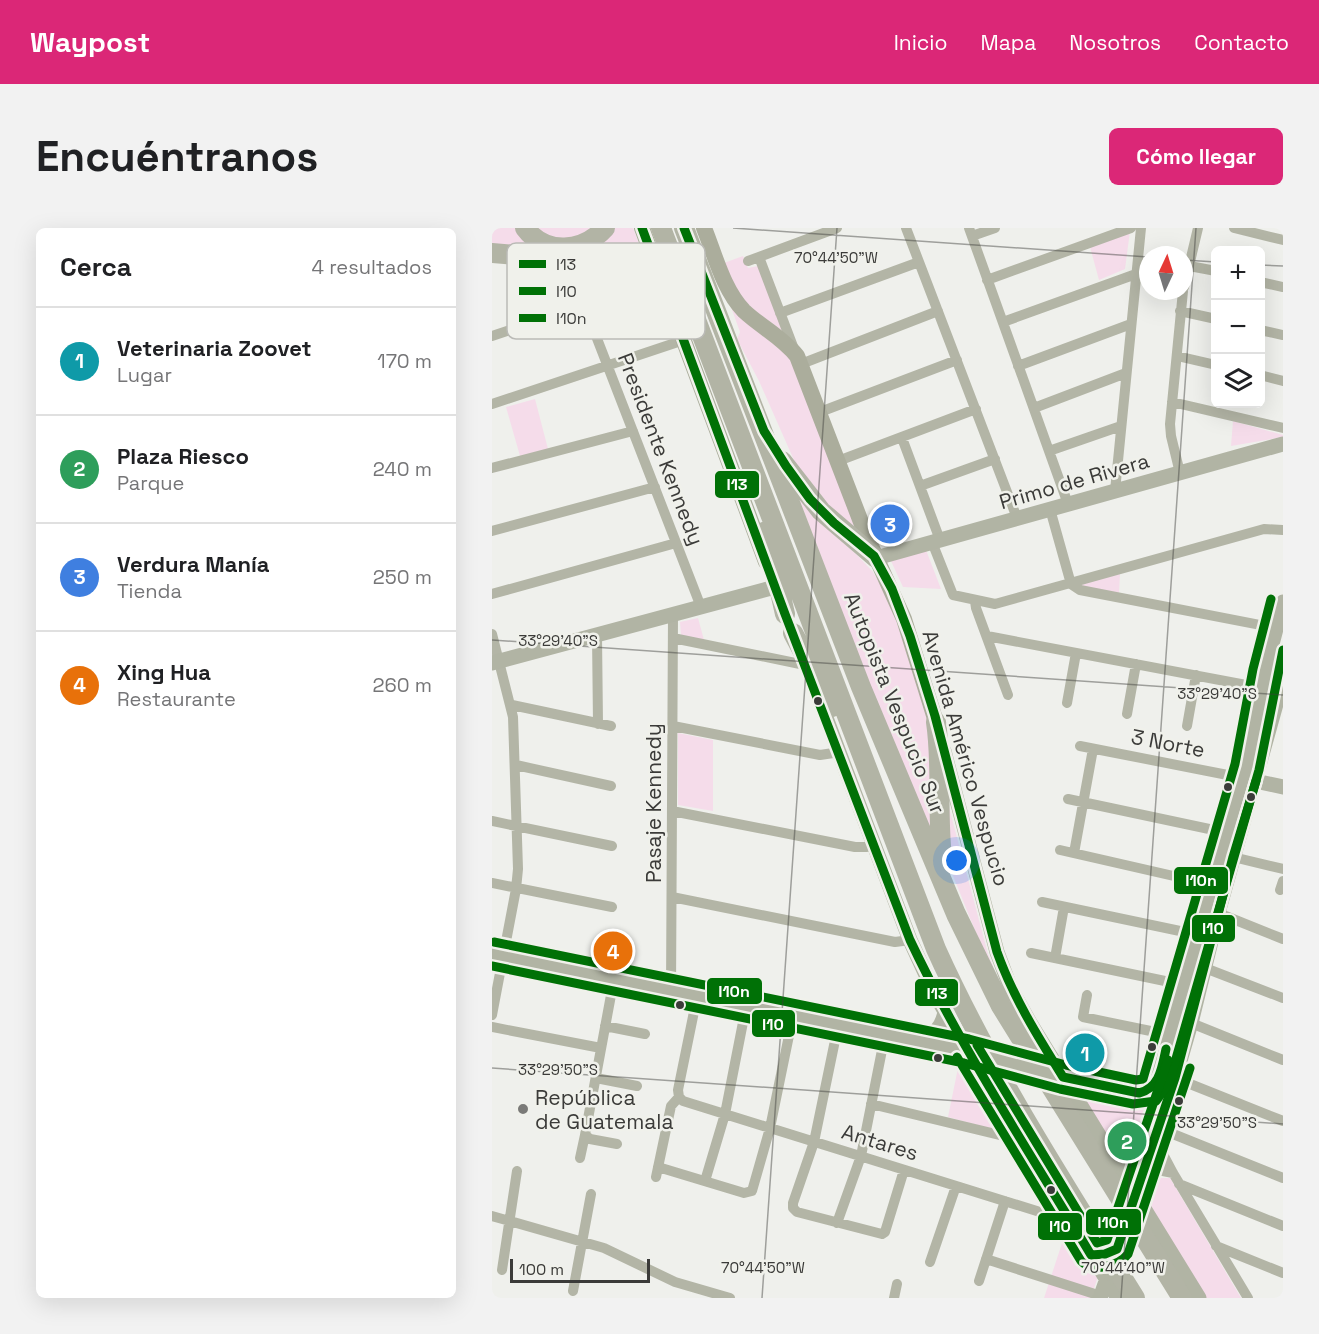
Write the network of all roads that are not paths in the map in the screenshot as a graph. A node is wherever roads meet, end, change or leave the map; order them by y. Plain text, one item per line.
1 (525, 228) edge
2 (605, 228) edge
3 (642, 228) edge
4 (661, 228) edge
5 (684, 228) edge
6 (704, 228) edge
7 (837, 228) edge
8 (906, 228) edge
9 (995, 228) edge
10 (1131, 228) edge
11 (1141, 228) edge
12 (1198, 228) edge
13 (1234, 228) edge
14 (970, 232) edge
15 (1283, 240) edge
16 (544, 243) edge
17 (586, 243) edge
18 (648, 243) edge
19 (667, 243) edge
20 (690, 243) edge
21 (1142, 246) edge
22 (1193, 246) edge
23 (492, 253) edge
24 (507, 254) edge
25 (919, 262) junction
26 (1193, 266) edge
27 (1139, 268) edge
28 (1211, 271) edge
29 (1136, 274) junction
30 (987, 280) junction
31 (705, 281) edge
32 (1265, 283) edge
33 (1283, 287) edge
34 (1182, 300) edge
35 (938, 311) junction
36 (1180, 311) junction
37 (780, 313) junction
38 (1211, 318) edge
39 (1003, 322) junction
40 (1131, 324) junction
41 (507, 331) edge
42 (1265, 331) edge
43 (1283, 335) edge
44 (492, 336) edge
45 (597, 339) edge
46 (703, 339) edge
47 (684, 340) joint
48 (1177, 356) junction
49 (799, 360) junction
50 (957, 360) junction
51 (1211, 364) edge
52 (607, 366) junction
53 (1018, 366) junction
54 (1126, 373) junction
55 (1265, 376) edge
56 (1283, 381) edge
57 (1172, 402) junction
58 (492, 404) edge
59 (1034, 408) junction
60 (976, 409) junction
61 (820, 412) junction
62 (1121, 426) junction
63 (1283, 428) edge
64 (633, 431) junction
65 (764, 431) junction
66 (902, 438) junction
67 (1283, 444) edge
68 (1049, 451) junction
69 (749, 458) junction
70 (995, 459) junction
71 (838, 461) junction
72 (492, 468) edge
73 (1180, 473) junction
74 (920, 486) junction
75 (655, 487) junction
76 (1115, 491) junction
77 (1068, 504) junction
78 (1050, 509) junction
79 (1017, 518) junction
80 (1283, 530) edge
81 (492, 531) edge
82 (936, 541) junction
83 (676, 543) junction
84 (876, 558) junction
85 (1071, 584) junction
86 (775, 587) junction
87 (492, 594) edge
88 (975, 601) junction
89 (1283, 602) edge
90 (701, 607) junction
91 (785, 614) junction
92 (673, 615) junction
93 (1276, 628) junction
94 (793, 633) junction
95 (492, 634) edge
96 (597, 635) junction
97 (987, 636) junction
98 (673, 638) junction
99 (1076, 653) junction
100 (496, 662) edge
101 (1136, 664) junction
102 (805, 665) junction
103 (1196, 675) junction
104 (1283, 679) edge
105 (1262, 688) junction
106 (1008, 695) dead end
107 (1067, 703) dead end
108 (512, 705) junction
109 (1126, 714) dead end
110 (936, 722) junction
111 (598, 724) junction
112 (611, 726) dead end
113 (673, 726) junction
114 (1187, 726) dead end
115 (1080, 746) dead end
116 (1093, 749) junction
117 (840, 752) junction
118 (516, 765) junction
119 (1250, 779) junction
120 (610, 786) dead end
121 (1283, 787) edge
122 (875, 788) junction
123 (1068, 799) dead end
124 (1083, 802) junction
125 (672, 811) junction
126 (492, 821) edge
127 (517, 825) junction
128 (1228, 832) junction
129 (874, 844) junction
130 (612, 846) dead end
131 (1060, 850) dead end
132 (1074, 853) junction
133 (1233, 857) junction
134 (1283, 869) edge
135 (492, 884) edge
136 (1213, 885) junction
137 (516, 889) junction
138 (672, 897) junction
139 (1042, 902) dead end
140 (612, 907) dead end
141 (1064, 907) junction
142 (1218, 913) junction
143 (956, 914) junction
144 (1199, 935) junction
145 (1283, 939) edge
146 (910, 940) junction
147 (1031, 953) dead end
148 (498, 956) edge
149 (1055, 958) junction
150 (1204, 968) junction
151 (614, 979) junction
152 (1184, 986) junction
153 (671, 991) junction
154 (1087, 996) dead end
155 (697, 997) junction
156 (1283, 998) edge
157 (746, 1007) junction
158 (945, 1012) junction
159 (492, 1015) edge
160 (793, 1016) junction
161 (1191, 1023) junction
162 (605, 1026) junction
163 (838, 1026) junction
164 (492, 1027) edge
165 (645, 1034) dead end
166 (885, 1035) junction
167 (1170, 1035) junction
168 (918, 1042) junction
169 (601, 1048) junction
170 (973, 1053) junction
171 (1001, 1060) junction
172 (1283, 1060) edge
173 (986, 1075) junction
174 (1059, 1075) junction
175 (596, 1078) junction
176 (1175, 1078) junction
177 (637, 1086) dead end
178 (679, 1097) junction
179 (871, 1104) junction
180 (725, 1114) junction
181 (1283, 1121) edge
182 (770, 1128) junction
183 (1156, 1133) junction
184 (585, 1135) junction
185 (1021, 1140) junction
186 (814, 1142) junction
187 (617, 1144) dead end
188 (861, 1156) junction
189 (580, 1158) dead end
190 (904, 1170) junction
191 (518, 1171) dead end
192 (1173, 1173) junction
193 (1143, 1175) junction
194 (1283, 1178) edge
195 (705, 1181) junction
196 (1179, 1184) junction
197 (956, 1186) junction
198 (591, 1194) dead end
199 (1134, 1199) junction
200 (1005, 1201) junction
201 (492, 1215) edge
202 (510, 1221) junction
203 (1072, 1222) junction
204 (837, 1223) junction
205 (1283, 1226) edge
206 (582, 1242) junction
207 (1216, 1246) junction
208 (1117, 1249) junction
209 (1095, 1255) junction
210 (986, 1259) junction
211 (930, 1262) dead end
212 (502, 1270) dead end
213 (1283, 1273) edge
214 (1107, 1276) junction
215 (980, 1281) dead end
216 (897, 1284) dead end
217 (573, 1291) dead end
218 (1100, 1297) edge
219 (730, 1298) edge
220 (894, 1298) edge
221 (1118, 1298) edge
222 (1135, 1298) edge
223 (1182, 1298) edge
224 (1199, 1298) edge
225 (1248, 1298) edge

1 - 16 highway
2 - 17 highway
3 - 18 main road
4 - 19 highway
5 - 20 highway, Autopista Vespucio Sur
6 - 49 main road, Avenida Américo Vespucio
7 - 37 street
8 - 25 street
9 - 14 street
10 - 30 street
11 - 21 street
12 - 22 street
13 - 15 street
14 - 30 street
23 - 24 highway
25 - 35 street
25 - 37 street
26 - 28 street
27 - 29 street
29 - 39 street
29 - 40 street
30 - 39 street
31 - 65 highway, Autopista Vespucio Sur
32 - 33 street
34 - 36 street
35 - 49 street
35 - 50 street
36 - 38 street
36 - 48 street
37 - 49 street
39 - 53 street
40 - 53 street
40 - 54 street
41 - 44 street
42 - 43 street
45 - 52 street, Presidente Kennedy
46 - 69 highway
47 - 52 street
47 - 86 main road
48 - 51 street
48 - 57 street
49 - 61 main road, Avenida Américo Vespucio
50 - 60 street
50 - 61 street
52 - 58 street
52 - 64 street, Presidente Kennedy
53 - 59 street
54 - 59 street
54 - 62 street
55 - 56 street
57 - 63 street
57 - 73 street
59 - 68 street
60 - 66 street
60 - 70 street
61 - 71 main road, Avenida Américo Vespucio
62 - 68 street
62 - 76 street
64 - 72 street
64 - 75 street, Presidente Kennedy
65 - 84 highway
65 - 143 highway, Autopista Vespucio Sur
66 - 71 street
66 - 74 street
67 - 73 main road, Primo de Rivera
68 - 77 street
69 - 91 highway
69 - 122 highway
70 - 74 street
70 - 79 street
71 - 84 main road, Avenida Américo Vespucio
73 - 76 main road, Primo de Rivera
74 - 82 street
75 - 81 street
75 - 83 street, Presidente Kennedy
76 - 77 main road, Primo de Rivera
77 - 78 main road, Primo de Rivera
78 - 79 main road, Primo de Rivera
78 - 85 street
79 - 82 main road, Primo de Rivera
80 - 85 street
82 - 84 main road, Primo de Rivera
82 - 88 street
83 - 87 street
83 - 90 street, Presidente Kennedy
84 - 110 main road, Avenida Américo Vespucio
85 - 88 street
85 - 93 street
86 - 90 main road
86 - 91 main road
88 - 97 street
89 - 93 main road
90 - 92 main road
91 - 94 main road
92 - 96 main road
92 - 98 street, Pasaje Kennedy
93 - 105 main road
94 - 102 main road
94 - 122 highway
95 - 100 street
96 - 100 main road
96 - 111 street
97 - 99 street
97 - 106 street
98 - 102 street
98 - 113 street, Pasaje Kennedy
99 - 101 street
99 - 107 street
100 - 108 street
101 - 103 street
101 - 109 street
102 - 117 main road
103 - 105 street
103 - 114 street
104 - 119 main road
105 - 119 main road
108 - 111 street
108 - 118 street
110 - 143 highway
110 - 174 main road, Avenida Américo Vespucio
111 - 112 street
113 - 117 street
113 - 125 street, Pasaje Kennedy
115 - 116 street, 3 Norte
116 - 119 street, 3 Norte
116 - 124 street
117 - 129 main road
118 - 120 street
118 - 127 street
119 - 121 main road, 3 Norte
119 - 128 main road
119 - 133 main road
122 - 222 highway
123 - 124 street
124 - 128 street
124 - 132 street
125 - 129 street
125 - 138 street, Pasaje Kennedy
126 - 127 street
127 - 130 street
127 - 137 street
128 - 136 main road
129 - 146 main road
131 - 132 street
132 - 136 street
133 - 134 street
133 - 142 main road
135 - 137 street
136 - 144 main road
137 - 140 street
137 - 148 street
138 - 146 street
138 - 153 street, Pasaje Kennedy
139 - 141 street
141 - 144 street
141 - 149 street
142 - 145 street
142 - 150 main road
143 - 223 highway, Autopista Vespucio Sur
144 - 152 main road
146 - 158 main road
147 - 149 street
148 - 151 main road
148 - 159 street
149 - 152 street
150 - 156 street
150 - 161 main road
151 - 153 main road
151 - 162 street
152 - 167 main road
153 - 155 main road
154 - 167 street
155 - 157 main road
155 - 178 street
157 - 160 main road
157 - 180 street
158 - 168 main road
158 - 170 main road
160 - 163 main road
160 - 182 street
161 - 172 street
161 - 176 main road
162 - 165 street
162 - 169 street
163 - 166 main road
163 - 186 street
164 - 169 street
166 - 168 main road
166 - 179 street
167 - 174 main road
168 - 170 main road
169 - 175 street
170 - 171 main road, bridge
170 - 173 main road
171 - 173 main road
171 - 174 main road, bridge
173 - 185 main road
174 - 199 main road, Avenida Américo Vespucio
175 - 177 street
175 - 184 street
176 - 181 street
176 - 183 main road
178 - 180 street, Antares
178 - 195 street
179 - 185 street
179 - 188 street
180 - 182 street, Antares
180 - 195 street
182 - 186 street, Antares
182 - 195 street
183 - 192 street
183 - 193 main road
183 - 194 street
184 - 187 street
184 - 189 street
185 - 203 main road
186 - 188 street, Antares
186 - 204 street
188 - 190 street, Antares
188 - 204 street
190 - 197 street, Antares
190 - 204 street
191 - 202 street
192 - 193 street
192 - 196 street
193 - 199 main road
196 - 205 street
196 - 207 street
197 - 200 street, Antares
197 - 211 street
198 - 206 street
199 - 208 main road, bridge
199 - 224 main road, Avenida Américo Vespucio
200 - 203 street, Antares
200 - 210 street
201 - 202 street
202 - 206 street
202 - 212 street
203 - 209 main road
206 - 217 street
206 - 219 street
207 - 213 street
207 - 225 street
208 - 209 main road, bridge
208 - 214 main road, bridge
209 - 214 main road
210 - 215 street
210 - 218 street
214 - 218 main road
214 - 221 main road
216 - 220 street

